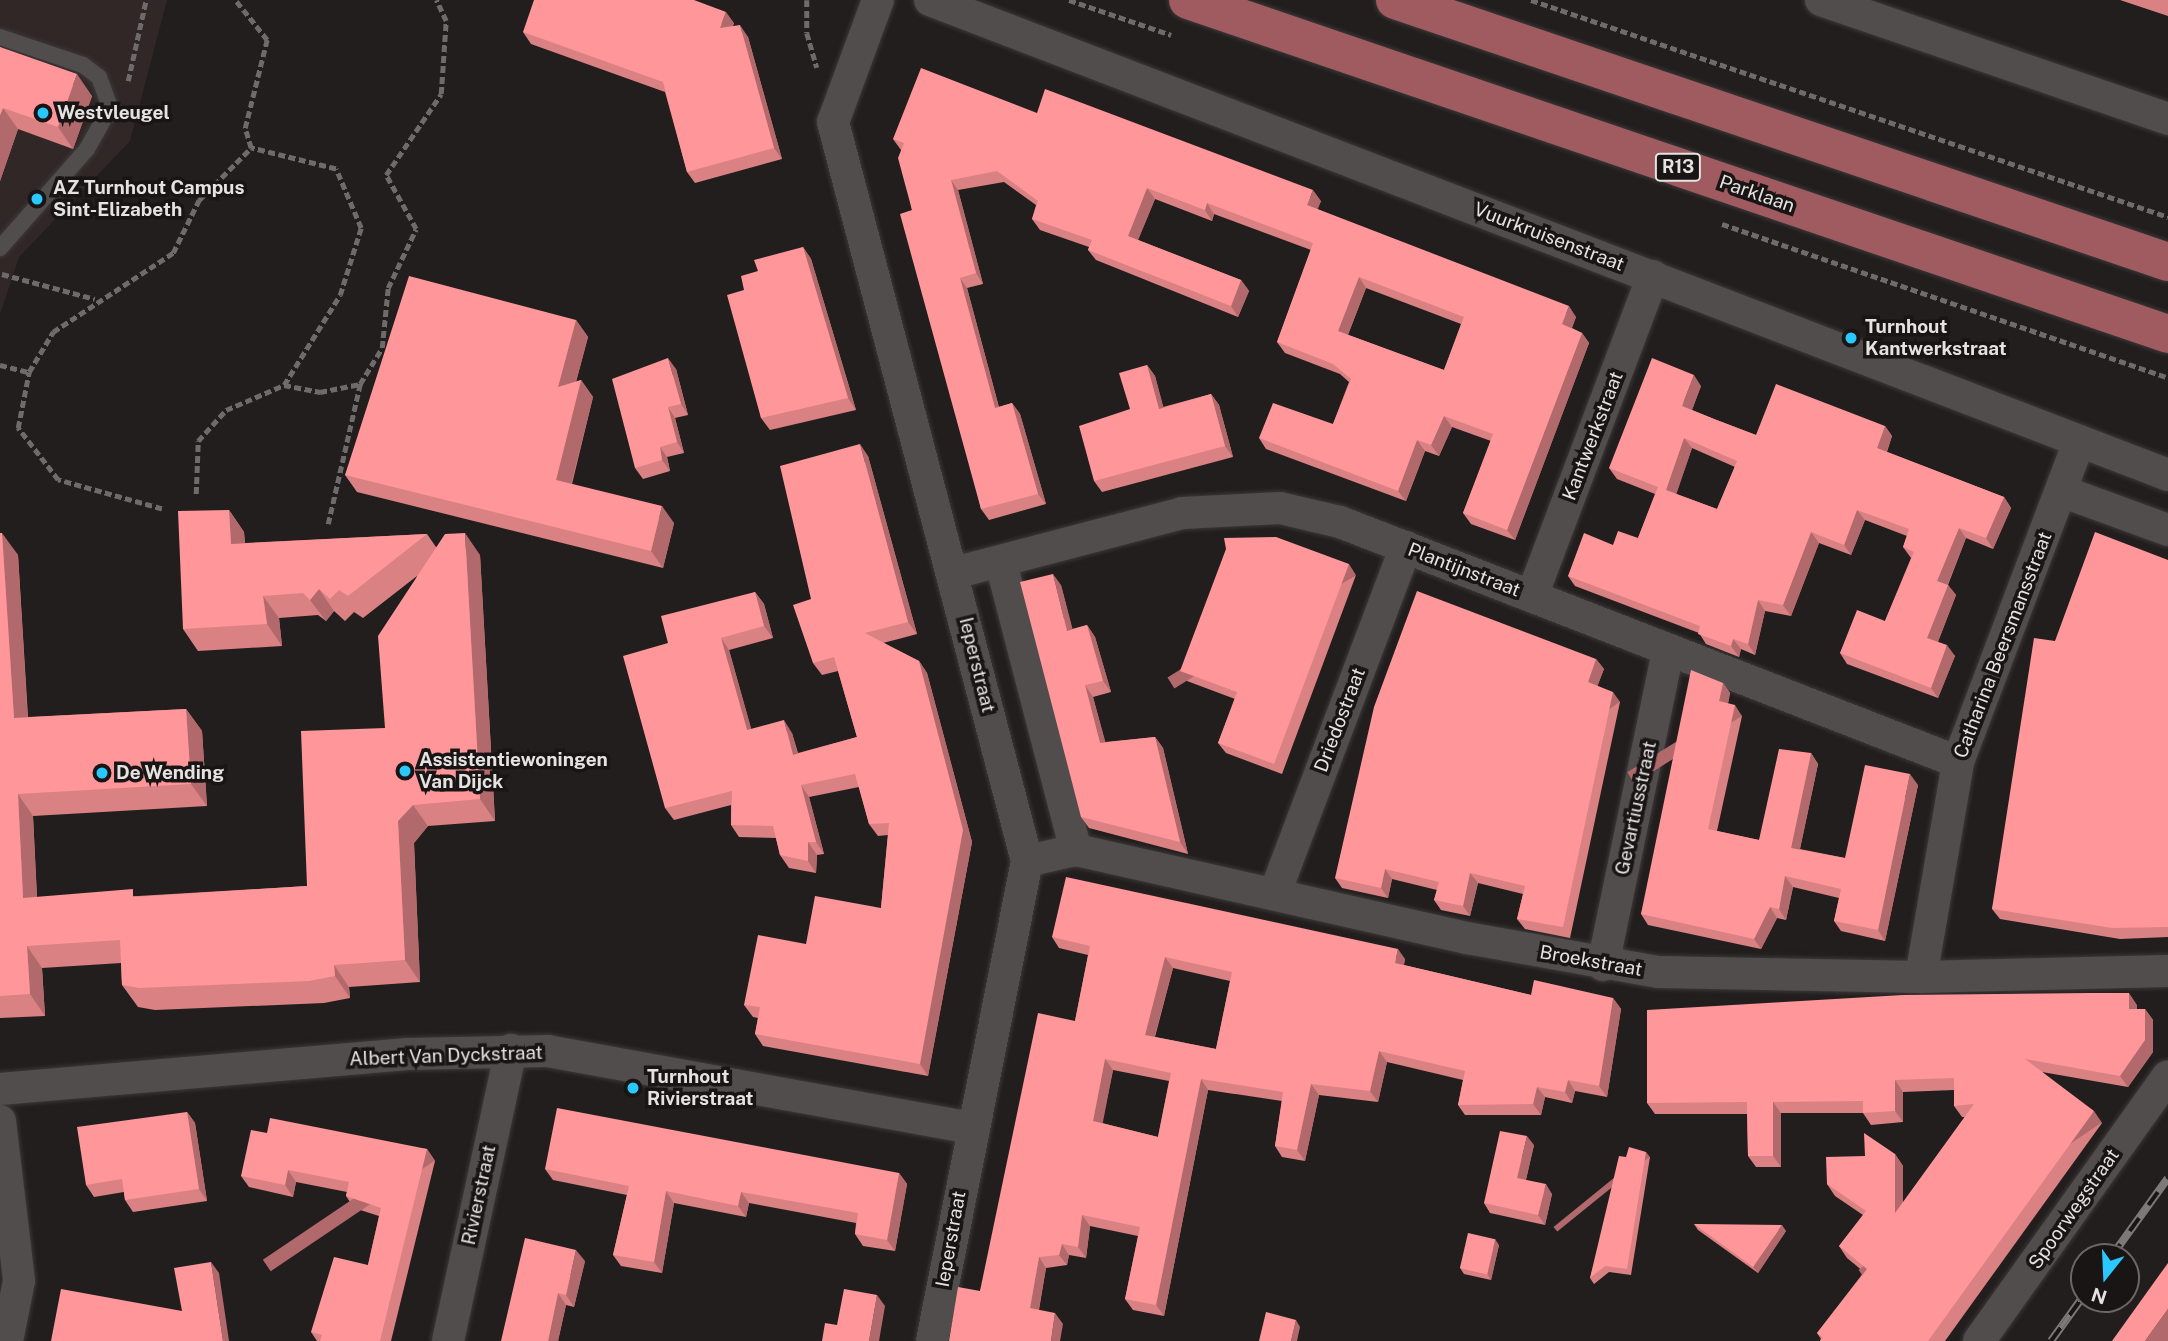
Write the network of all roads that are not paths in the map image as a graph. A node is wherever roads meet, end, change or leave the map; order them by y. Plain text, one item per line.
1 (878, 0) edge
2 (930, 0) edge
3 (1188, 0) edge
4 (1395, 0) edge
5 (1821, 0) edge
6 (0, 37) edge
7 (2168, 119) edge
8 (0, 248) edge
9 (2168, 262) edge
10 (1653, 276) junction
11 (2168, 334) edge
12 (2078, 441) junction
13 (2168, 475) edge
14 (2061, 491) junction
15 (2168, 530) edge
16 (1406, 547) junction
17 (1001, 563) junction
18 (954, 573) junction
19 (1532, 596) junction
20 (1668, 650) junction
21 (1958, 762) junction
22 (1076, 850) junction
23 (1027, 861) junction
24 (1275, 892) junction
25 (1604, 965) junction
26 (2168, 971) edge
27 (1921, 977) junction
28 (511, 1050) junction
29 (2168, 1076) edge
30 (0, 1089) edge
31 (0, 1121) edge
32 (971, 1128) junction
33 (8, 1341) edge
34 (448, 1341) edge
35 (932, 1341) edge
36 (1979, 1341) edge

1 - 18 street, Ieperstraat
2 - 10 street, Vuurkruisenstraat
3 - 11 main road, Parklaan / R13
4 - 9 main road
5 - 7 street
6 - 8 lane
10 - 12 street, Vuurkruisenstraat
10 - 19 street, Kantwerkstraat
12 - 13 street, Vuurkruisenstraat
12 - 14 street, Catharina Beersmansstraat
14 - 15 street
14 - 21 street, Catharina Beersmansstraat
16 - 17 street, Plantijnstraat
16 - 19 street, Plantijnstraat
16 - 24 street, Driedostraat
17 - 18 street, Plantijnstraat
17 - 22 street
18 - 23 street, Ieperstraat
19 - 20 street, Plantijnstraat
20 - 21 street, Plantijnstraat
20 - 25 street, Gevartiusstraat
21 - 27 street, Catharina Beersmansstraat
22 - 23 street, Broekstraat
22 - 24 street, Broekstraat
23 - 32 street, Ieperstraat
24 - 25 street, Broekstraat
25 - 27 street, Broekstraat
26 - 27 street, Broekstraat
28 - 30 street, Albert Van Dyckstraat
28 - 32 street, Albert Van Dyckstraat
28 - 34 street, Rivierstraat
29 - 36 street, Spoorwegstraat
31 - 33 street
32 - 35 street, Ieperstraat

